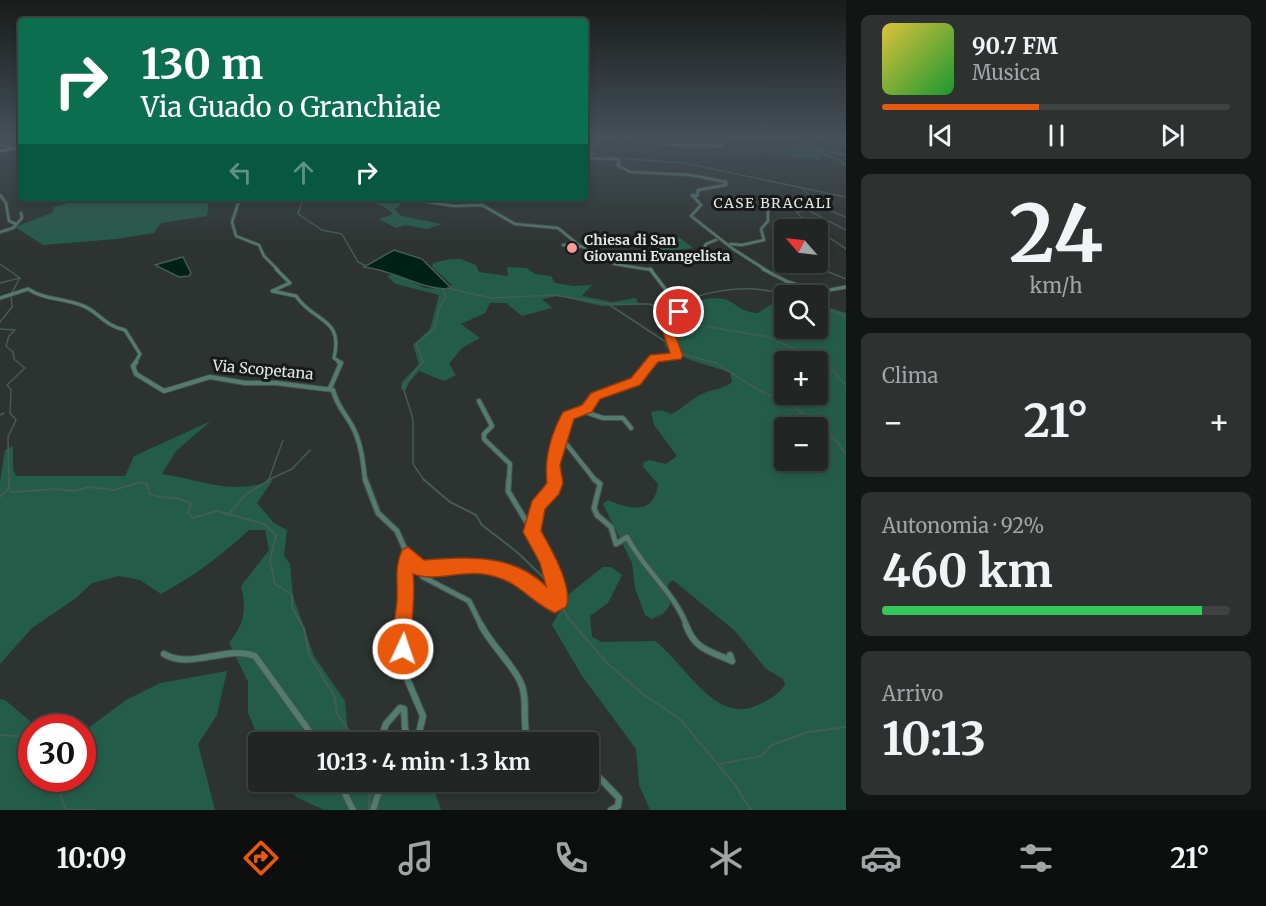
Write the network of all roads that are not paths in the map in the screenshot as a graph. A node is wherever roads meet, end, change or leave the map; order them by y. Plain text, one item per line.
1 (667, 174) edge
2 (0, 195) edge
3 (239, 201) edge
4 (420, 201) edge
5 (777, 202) dead end
6 (21, 213) dead end
7 (16, 224) junction
8 (0, 232) edge
9 (717, 240) junction
10 (725, 243) junction
11 (563, 245) dead end
12 (592, 251) junction
13 (610, 256) junction
14 (846, 287) edge
15 (0, 298) edge
16 (330, 388) junction
17 (479, 401) dead end
18 (582, 411) junction
19 (631, 428) dead end
20 (560, 436) junction
21 (532, 532) junction
22 (408, 556) junction
23 (415, 566) junction
24 (164, 654) dead end
25 (730, 655) dead end
26 (311, 732) edge
27 (383, 732) edge
28 (406, 732) edge
29 (419, 732) edge
30 (524, 732) edge
31 (599, 777) edge
32 (344, 792) edge
33 (379, 792) edge
34 (353, 810) edge
35 (374, 810) edge
36 (611, 810) edge

1 - 9 street
2 - 7 street
3 - 16 street
4 - 12 street
5 - 10 street
6 - 7 street
7 - 8 street
9 - 10 street
9 - 13 street
10 - 14 street
11 - 12 street
12 - 13 street
13 - 18 street
15 - 16 street, Via Scopetana
16 - 22 street, Via Scopetana
17 - 21 street
18 - 19 street
18 - 20 street
20 - 21 street
20 - 25 street
21 - 23 street
22 - 23 street, Via Scopetana
22 - 29 street
23 - 30 street, Via Scopetana
24 - 26 street
27 - 28 street
31 - 36 street
32 - 34 street
33 - 35 street

